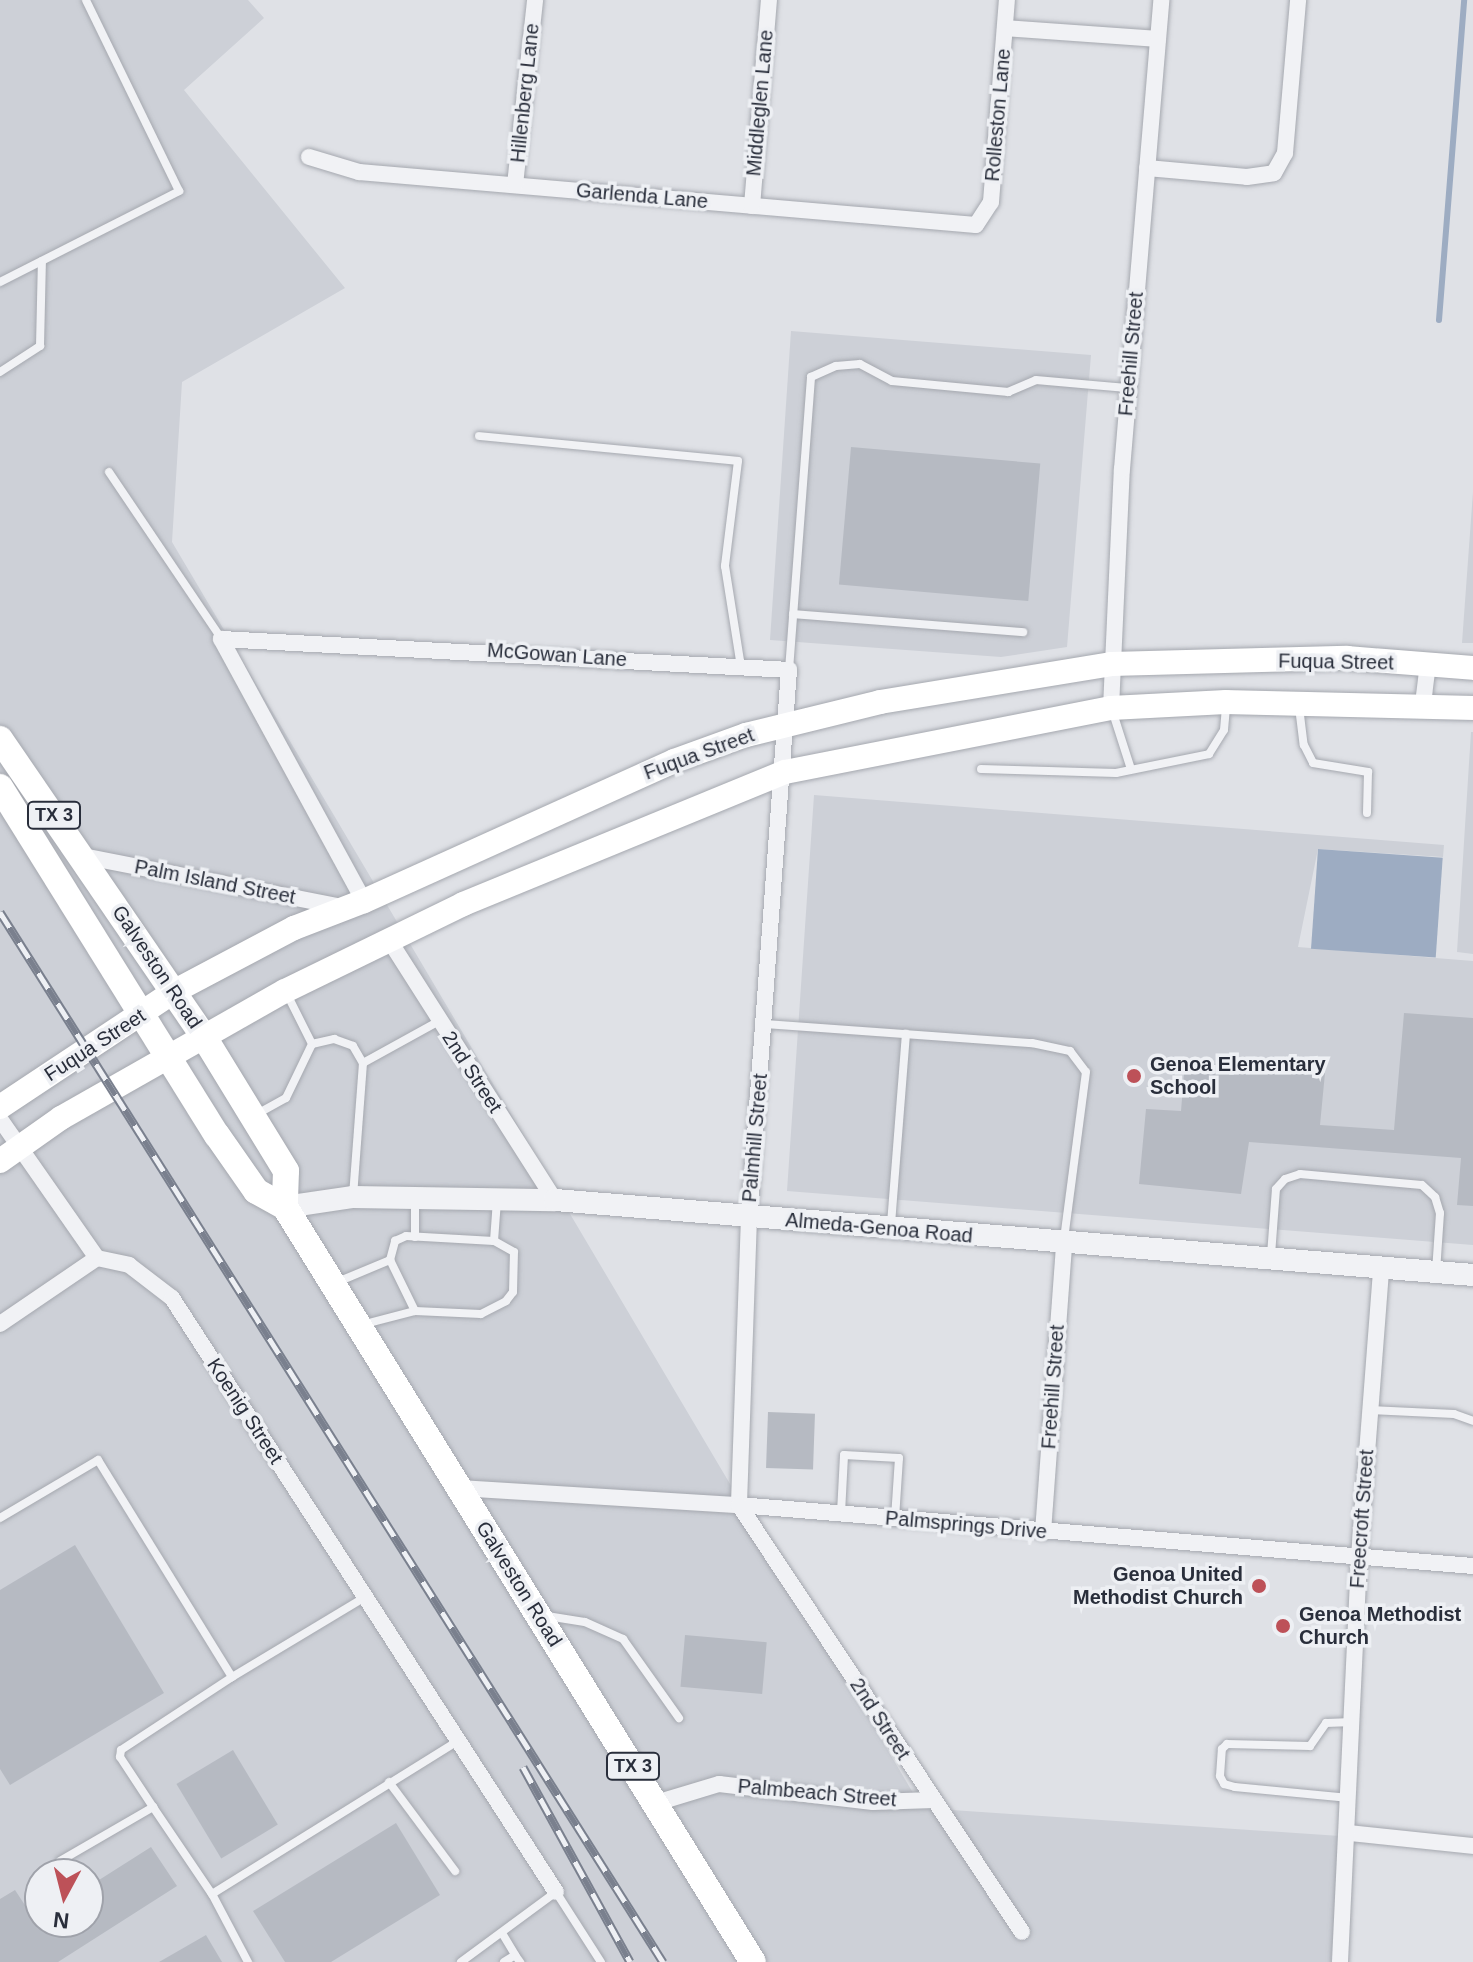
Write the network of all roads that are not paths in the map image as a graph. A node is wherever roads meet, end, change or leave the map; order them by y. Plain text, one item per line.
1 (86, 0) edge
2 (535, 0) edge
3 (769, 0) edge
4 (1007, 0) edge
5 (1161, 0) edge
6 (1298, 0) edge
7 (1005, 28) junction
8 (1158, 39) junction
9 (309, 157) dead end
10 (1147, 168) junction
11 (515, 185) junction
12 (752, 206) junction
13 (976, 225) joint
14 (42, 261) junction
15 (0, 282) edge
16 (0, 372) edge
17 (1127, 388) junction
18 (479, 436) dead end
19 (109, 472) dead end
20 (793, 614) junction
21 (1023, 632) dead end
22 (221, 639) junction
23 (1111, 664) junction
24 (1428, 666) junction
25 (741, 667) junction
26 (1473, 668) edge
27 (789, 670) junction
28 (1226, 702) junction
29 (1298, 703) junction
30 (1423, 704) junction
31 (1111, 708) junction
32 (1473, 708) edge
33 (786, 724) junction
34 (0, 739) edge
35 (981, 769) dead end
36 (1131, 769) junction
37 (785, 772) junction
38 (0, 787) edge
39 (1367, 813) dead end
40 (82, 856) junction
41 (356, 904) junction
42 (391, 943) junction
43 (285, 991) junction
44 (173, 992) junction
45 (142, 1014) junction
46 (439, 1021) junction
47 (765, 1024) junction
48 (906, 1034) junction
49 (204, 1037) junction
50 (312, 1044) junction
51 (168, 1058) junction
52 (363, 1063) junction
53 (0, 1107) edge
54 (251, 1117) junction
55 (0, 1119) edge
56 (8, 1155) edge
57 (353, 1197) junction
58 (415, 1198) junction
59 (497, 1199) junction
60 (555, 1200) junction
61 (285, 1207) junction
62 (749, 1217) junction
63 (891, 1229) junction
64 (415, 1237) junction
65 (494, 1241) junction
66 (1064, 1243) junction
67 (97, 1258) junction
68 (1270, 1259) junction
69 (390, 1260) junction
70 (1381, 1268) junction
71 (1436, 1272) junction
72 (1473, 1275) edge
73 (333, 1284) junction
74 (415, 1311) junction
75 (0, 1324) edge
76 (358, 1326) junction
77 (1370, 1410) junction
78 (1473, 1421) edge
79 (459, 1488) junction
80 (739, 1505) junction
81 (841, 1514) junction
82 (0, 1518) edge
83 (895, 1519) junction
84 (1043, 1532) junction
85 (1359, 1557) junction
86 (1473, 1566) edge
87 (365, 1597) junction
88 (538, 1614) junction
89 (232, 1677) junction
90 (679, 1718) dead end
91 (1353, 1722) junction
92 (458, 1741) junction
93 (389, 1782) junction
94 (1350, 1798) junction
95 (934, 1800) junction
96 (656, 1803) junction
97 (153, 1807) junction
98 (1349, 1833) junction
99 (1473, 1846) edge
100 (65, 1858) edge
101 (455, 1871) dead end
102 (556, 1892) junction
103 (212, 1894) junction
104 (1022, 1932) dead end
105 (502, 1933) junction
106 (518, 1958) edge
107 (248, 1962) edge
108 (461, 1962) edge
109 (504, 1962) edge
110 (601, 1962) edge
111 (753, 1962) edge
112 (1340, 1962) edge

1 - 14 lane
2 - 11 street, Hillenberg Lane
3 - 12 street, Middleglen Lane
4 - 7 street, Rolleston Lane
5 - 8 street, Freehill Street
6 - 10 street
7 - 8 street
7 - 13 street, Rolleston Lane
8 - 10 street, Freehill Street
9 - 11 street, Garlenda Lane
10 - 17 street, Freehill Street
11 - 12 street, Garlenda Lane
12 - 13 street, Garlenda Lane
14 - 15 lane
14 - 16 lane
17 - 20 lane
17 - 23 street, Freehill Street
18 - 25 lane
19 - 22 lane
20 - 21 lane
20 - 27 lane
22 - 25 street, McGowan Lane
22 - 41 street
23 - 24 main road, Fuqua Street
23 - 31 street, Freehill Street
23 - 33 main road, Fuqua Street
24 - 26 main road, Fuqua Street
24 - 30 street
25 - 27 street, McGowan Lane
27 - 33 street
28 - 29 main road, Fuqua Street
28 - 31 main road, Fuqua Street
28 - 36 lane
29 - 30 main road, Fuqua Street
29 - 39 lane
30 - 32 main road, Fuqua Street
31 - 36 lane
31 - 37 main road, Fuqua Street
33 - 37 street
33 - 41 main road, Fuqua Street
34 - 40 main road, Galveston Road / TX 3
35 - 36 lane
37 - 42 main road, Fuqua Street
37 - 47 street, Palmhill Street
38 - 45 main road, Galveston Road / TX 3
40 - 41 street, Palm Island Street
40 - 44 main road, Galveston Road / TX 3
41 - 44 main road, Fuqua Street
42 - 43 main road, Fuqua Street
42 - 46 street, 2nd Street
43 - 49 main road, Fuqua Street
43 - 50 lane
44 - 45 main road, Fuqua Street
44 - 49 main road, Galveston Road / TX 3
45 - 51 main road, Galveston Road / TX 3
45 - 53 main road, Fuqua Street
46 - 52 lane
46 - 60 street, 2nd Street
47 - 48 lane
47 - 62 street, Palmhill Street
48 - 63 lane
48 - 66 lane
49 - 51 main road, Fuqua Street
49 - 54 main road, Galveston Road / TX 3
50 - 52 lane
50 - 54 lane
51 - 56 main road, Fuqua Street
51 - 61 main road, Galveston Road / TX 3
52 - 57 lane
54 - 61 main road, Galveston Road / TX 3
55 - 56 street
56 - 67 street
57 - 58 street, Almeda-Genoa Road
57 - 61 street, Almeda-Genoa Road
58 - 59 street, Almeda-Genoa Road
58 - 64 lane
59 - 60 street, Almeda-Genoa Road
59 - 65 lane
60 - 62 street, Almeda-Genoa Road
61 - 73 main road, Galveston Road / TX 3
62 - 63 street, Almeda-Genoa Road
62 - 80 street, Palmhill Street
63 - 66 street, Almeda-Genoa Road
64 - 65 lane
64 - 69 lane
65 - 74 lane
66 - 68 street, Almeda-Genoa Road
66 - 84 street, Freehill Street
67 - 75 street
67 - 87 street, Koenig Street
68 - 70 street, Almeda-Genoa Road
68 - 71 lane
69 - 73 lane
69 - 74 lane
70 - 71 street, Almeda-Genoa Road
70 - 77 street, Freecroft Street
71 - 72 street, Almeda-Genoa Road
73 - 76 main road, Galveston Road / TX 3
74 - 76 lane
76 - 79 main road, Galveston Road / TX 3
77 - 78 lane
77 - 85 street, Freecroft Street
79 - 80 street, Palmsprings Drive
79 - 88 main road, Galveston Road / TX 3
80 - 81 street, Palmsprings Drive
80 - 95 street, 2nd Street
81 - 83 street, Palmsprings Drive
81 - 83 lane
82 - 89 lane
83 - 84 street, Palmsprings Drive
84 - 85 street, Palmsprings Drive
85 - 86 street, Palmsprings Drive
85 - 91 street, Freecroft Street
87 - 89 lane
87 - 92 street, Koenig Street
88 - 90 lane
88 - 96 main road, Galveston Road / TX 3
89 - 97 lane
91 - 94 street, Freecroft Street
91 - 94 lane
92 - 93 lane
92 - 102 street, Koenig Street
93 - 101 lane
93 - 103 lane
94 - 98 street, Freecroft Street
95 - 96 street, Palmbeach Street
95 - 104 street, 2nd Street
96 - 111 main road, Galveston Road / TX 3
97 - 100 lane
97 - 103 lane
98 - 99 street
98 - 112 street, Freecroft Street
102 - 105 lane
102 - 110 lane
103 - 107 lane
105 - 106 lane
105 - 108 lane
106 - 109 lane

